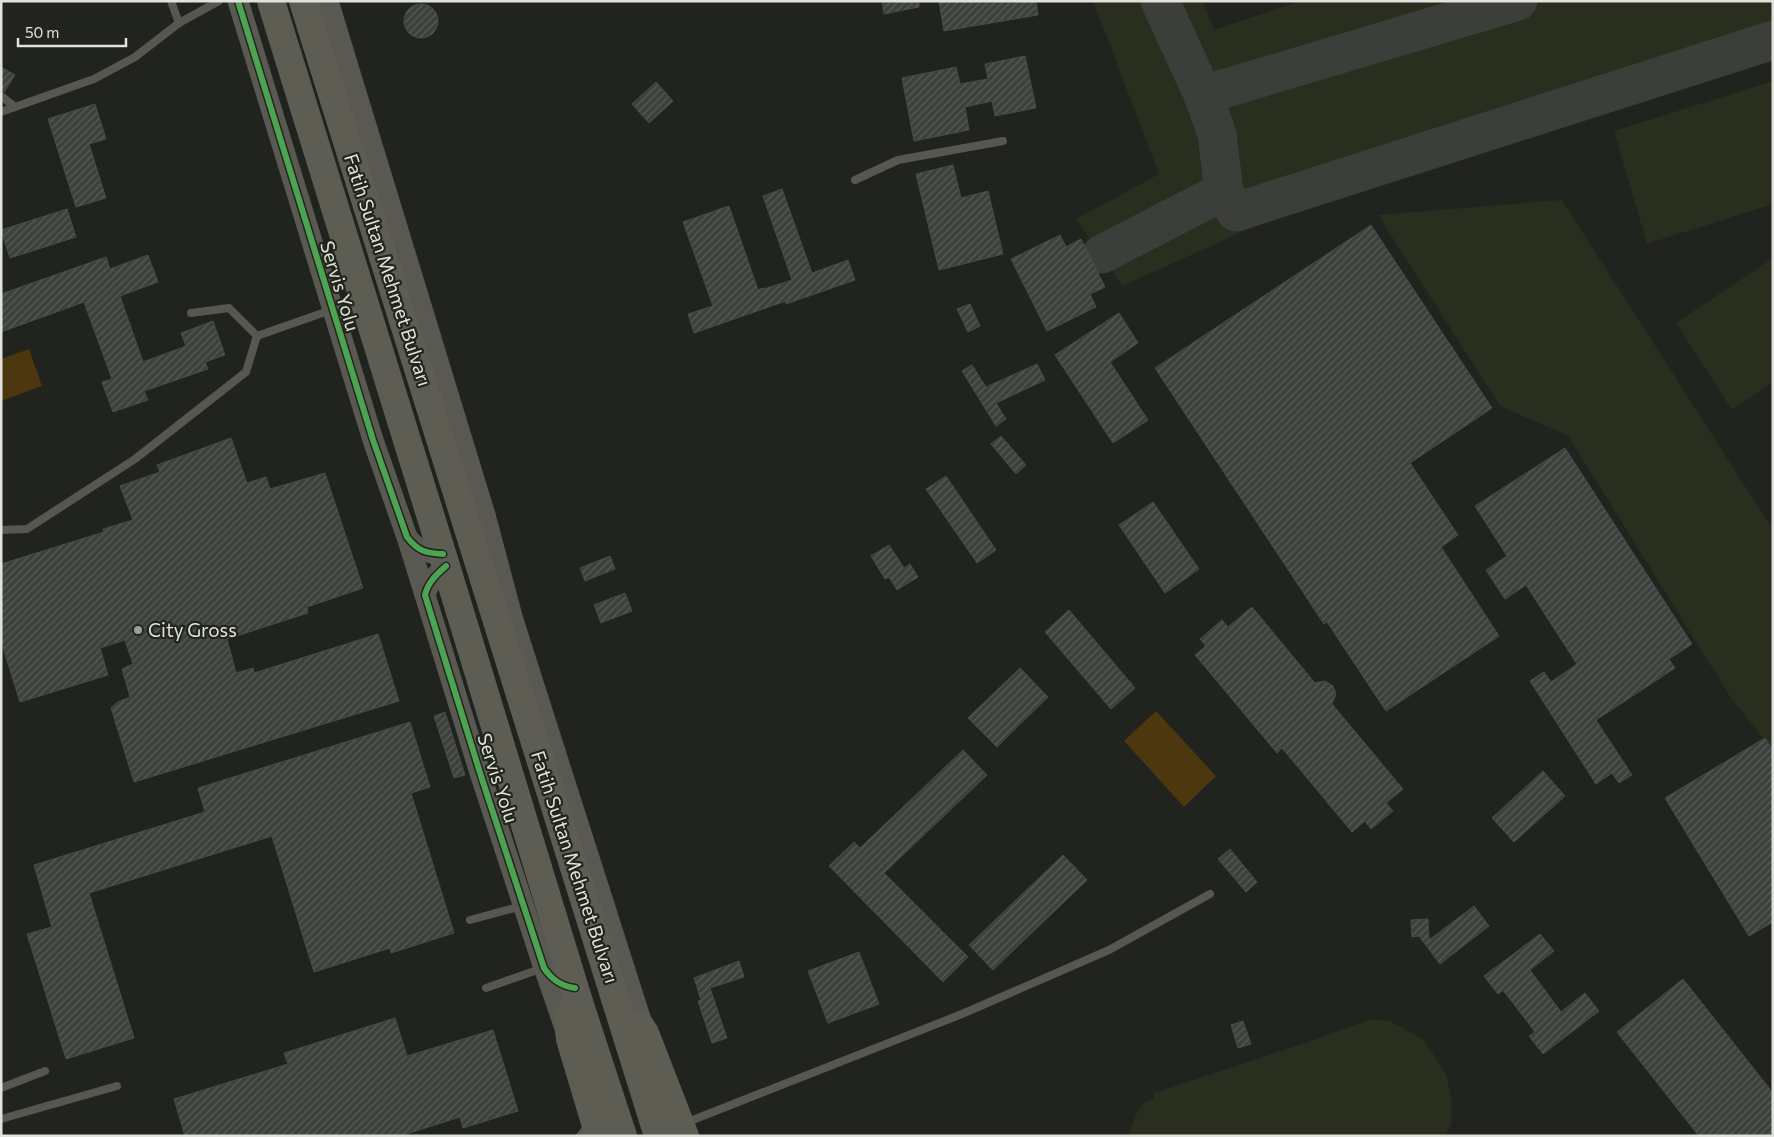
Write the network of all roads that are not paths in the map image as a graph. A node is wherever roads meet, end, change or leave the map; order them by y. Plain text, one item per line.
1 (171, 1) edge
2 (219, 1) edge
3 (238, 1) edge
4 (271, 1) edge
5 (303, 1) edge
6 (328, 1) edge
7 (179, 23) junction
8 (1, 96) edge
9 (15, 107) junction
10 (1, 112) edge
11 (1003, 141) dead end
12 (856, 180) dead end
13 (332, 310) junction
14 (191, 313) dead end
15 (257, 336) junction
16 (485, 515) junction
17 (1, 530) edge
18 (407, 537) junction
19 (472, 540) junction
20 (445, 560) junction
21 (426, 595) junction
22 (490, 599) junction
23 (513, 620) junction
24 (1210, 894) dead end
25 (524, 905) junction
26 (470, 920) dead end
27 (544, 968) junction
28 (612, 983) junction
29 (486, 988) dead end
30 (577, 995) junction
31 (645, 1033) junction
32 (575, 1059) junction
33 (45, 1070) dead end
34 (117, 1086) dead end
35 (1, 1088) edge
36 (1, 1119) edge
37 (675, 1132) edge
38 (592, 1133) edge
39 (623, 1136) edge

1 - 7 lane
2 - 7 lane
3 - 13 street, Servis Yolu
4 - 20 highway, Fatih Sultan Mehmet Bulvarı
5 - 19 highway, Fatih Sultan Mehmet Bulvarı
6 - 16 street, Fatih Sultan Mehmet Bulvarı
7 - 9 lane
8 - 9 lane
9 - 10 lane
11 - 12 lane
13 - 15 lane
13 - 18 street, Servis Yolu
14 - 15 lane
15 - 17 lane
16 - 19 street
16 - 23 street, Fatih Sultan Mehmet Bulvarı
18 - 20 street
18 - 21 street, Servis Yolu
19 - 22 highway, Fatih Sultan Mehmet Bulvarı
20 - 21 street
20 - 30 highway, Fatih Sultan Mehmet Bulvarı
21 - 25 street, Servis Yolu
22 - 23 street, Fatih Sultan Mehmet Bulvarı
22 - 28 highway, Fatih Sultan Mehmet Bulvarı
23 - 31 street, Fatih Sultan Mehmet Bulvarı
24 - 37 lane
25 - 26 lane
25 - 27 street, Servis Yolu
27 - 29 lane
27 - 30 street, Servis Yolu
27 - 32 street
28 - 31 highway
28 - 37 highway, Fatih Sultan Mehmet Bulvarı
30 - 32 highway
30 - 39 highway, Fatih Sultan Mehmet Bulvarı
31 - 37 highway
32 - 38 highway
33 - 35 lane
34 - 36 lane

